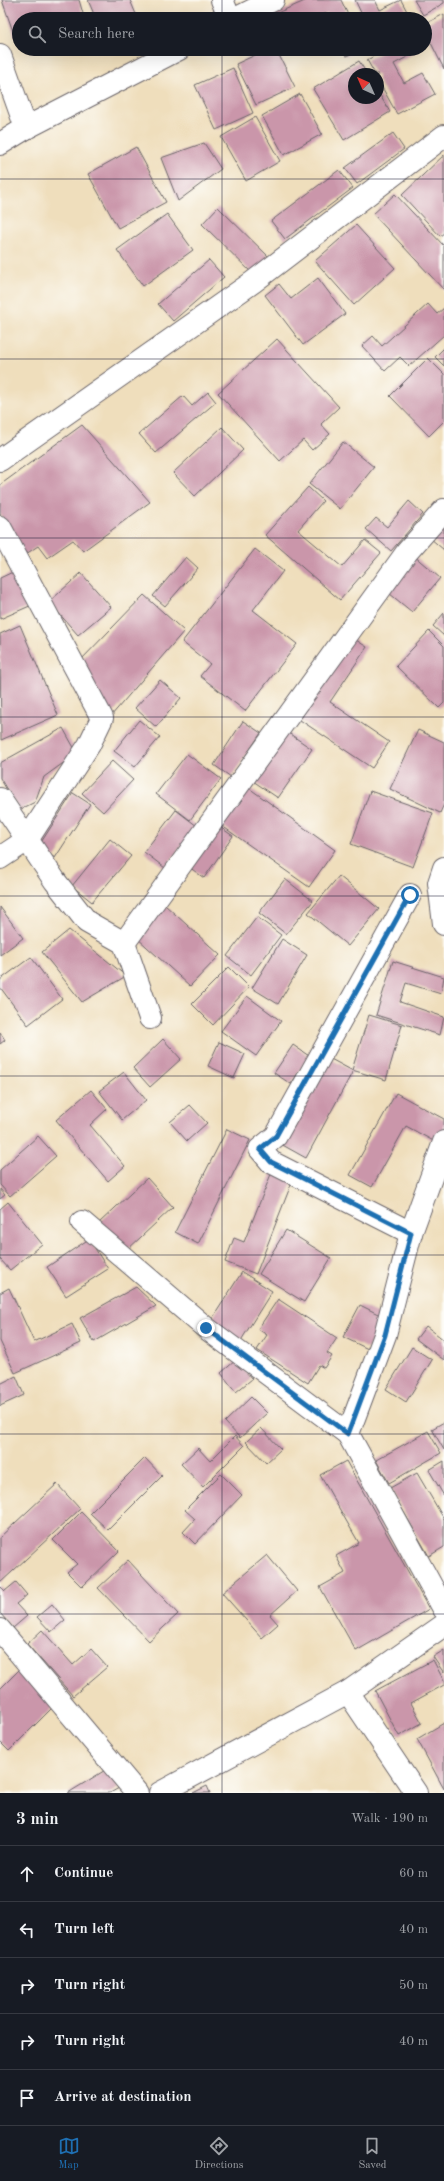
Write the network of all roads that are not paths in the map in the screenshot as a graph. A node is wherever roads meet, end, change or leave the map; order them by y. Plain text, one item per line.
1 (222, 0) edge
2 (273, 0) edge
3 (227, 12) edge
4 (249, 12) edge
5 (0, 55) edge
6 (165, 56) edge
7 (26, 128) junction
8 (444, 136) edge
9 (0, 144) edge
10 (0, 460) edge
11 (444, 510) edge
12 (0, 527) edge
13 (0, 799) edge
14 (27, 840) junction
15 (0, 858) edge
16 (444, 868) edge
17 (410, 895) dead end
18 (444, 924) edge
19 (124, 943) junction
20 (150, 1018) dead end
21 (444, 1142) edge
22 (82, 1222) dead end
23 (411, 1233) junction
24 (348, 1434) junction
25 (444, 1610) edge
26 (444, 1625) edge
27 (0, 1630) edge
28 (348, 1692) junction
29 (137, 1793) edge
30 (160, 1793) edge
31 (416, 1793) edge

1 - 3 street
2 - 4 street
5 - 7 street
6 - 7 street
7 - 9 street
8 - 10 street
11 - 19 street
12 - 14 street
13 - 14 street
14 - 15 street
14 - 19 street
16 - 18 street
17 - 23 street
19 - 20 street
21 - 23 street
22 - 24 street
23 - 24 street
24 - 25 street
26 - 28 street
27 - 29 street
28 - 30 street
28 - 31 street

